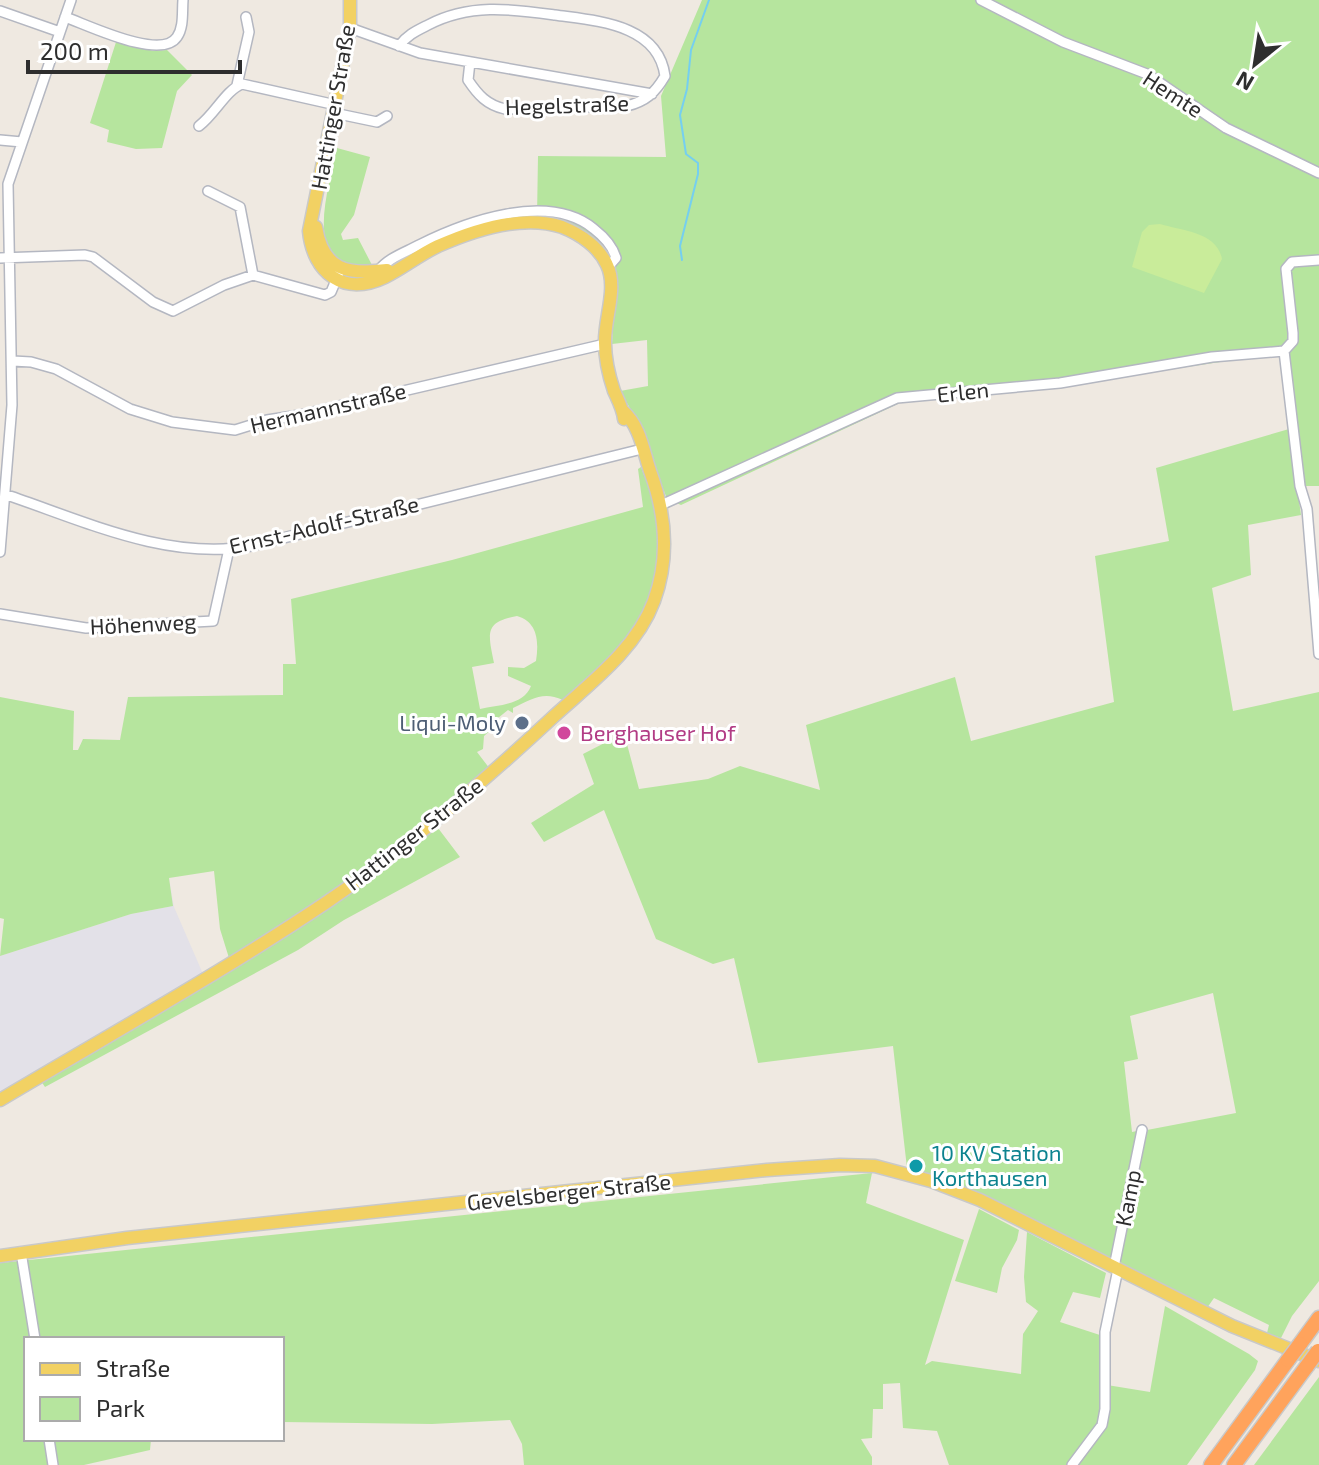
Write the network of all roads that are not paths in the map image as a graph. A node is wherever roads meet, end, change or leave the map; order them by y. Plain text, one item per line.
1 (71, 0) edge
2 (183, 0) edge
3 (350, 0) edge
4 (981, 0) edge
5 (0, 11) edge
6 (65, 17) junction
7 (246, 17) dead end
8 (350, 28) junction
9 (60, 32) junction
10 (399, 46) junction
11 (470, 62) junction
12 (237, 85) junction
13 (652, 94) junction
14 (335, 109) junction
15 (387, 116) dead end
16 (199, 126) dead end
17 (0, 140) edge
18 (22, 142) junction
19 (1319, 173) edge
20 (208, 191) dead end
21 (5, 258) edge
22 (1319, 260) edge
23 (608, 267) junction
24 (394, 270) junction
25 (378, 271) junction
26 (338, 274) junction
27 (253, 275) junction
28 (6, 320) edge
29 (605, 344) junction
30 (1284, 351) junction
31 (13, 361) junction
32 (642, 449) junction
33 (7, 495) junction
34 (661, 505) junction
35 (229, 549) junction
36 (0, 552) edge
37 (0, 614) edge
38 (1319, 654) edge
39 (0, 1100) edge
40 (1142, 1130) dead end
41 (21, 1252) junction
42 (0, 1256) edge
43 (1116, 1268) junction
44 (1319, 1318) edge
45 (35, 1337) edge
46 (1316, 1357) edge
47 (49, 1441) edge
48 (53, 1465) edge
49 (1072, 1465) edge
50 (1211, 1465) edge
51 (1234, 1465) edge

1 - 6 street
2 - 6 street
3 - 8 main road, Hattinger Straße
4 - 19 street, Hemte
5 - 9 street
6 - 9 street
7 - 12 street
8 - 10 street, Hegelstraße
8 - 14 main road, Hattinger Straße
9 - 18 street
10 - 11 street, Hegelstraße
10 - 13 street
11 - 13 street, Hegelstraße
11 - 13 street, Hegelstraße
12 - 14 street
12 - 16 street
14 - 15 street
14 - 26 main road, Hattinger Straße
17 - 18 street
18 - 21 street
20 - 27 street
21 - 27 street
21 - 28 street
22 - 30 street
23 - 24 main road
23 - 25 street, Hattinger Straße
23 - 29 main road, Hattinger Straße
24 - 25 main road
24 - 26 main road
25 - 26 main road
26 - 27 street
28 - 31 street
29 - 31 street, Hermannstraße
29 - 32 main road, Hattinger Straße
30 - 34 street, Erlen
30 - 38 street
31 - 33 street
32 - 34 main road, Hattinger Straße
32 - 35 street, Ernst-Adolf-Straße
33 - 35 street, Ernst-Adolf-Straße
33 - 36 street
34 - 39 main road, Hattinger Straße
35 - 37 street, Höhenweg
40 - 43 street, Kamp
41 - 42 main road, Gevelsberger Straße
41 - 43 main road, Gevelsberger Straße
41 - 45 street
43 - 46 main road, Gevelsberger Straße
43 - 49 street
44 - 50 highway, bridge
46 - 51 highway
47 - 48 street

